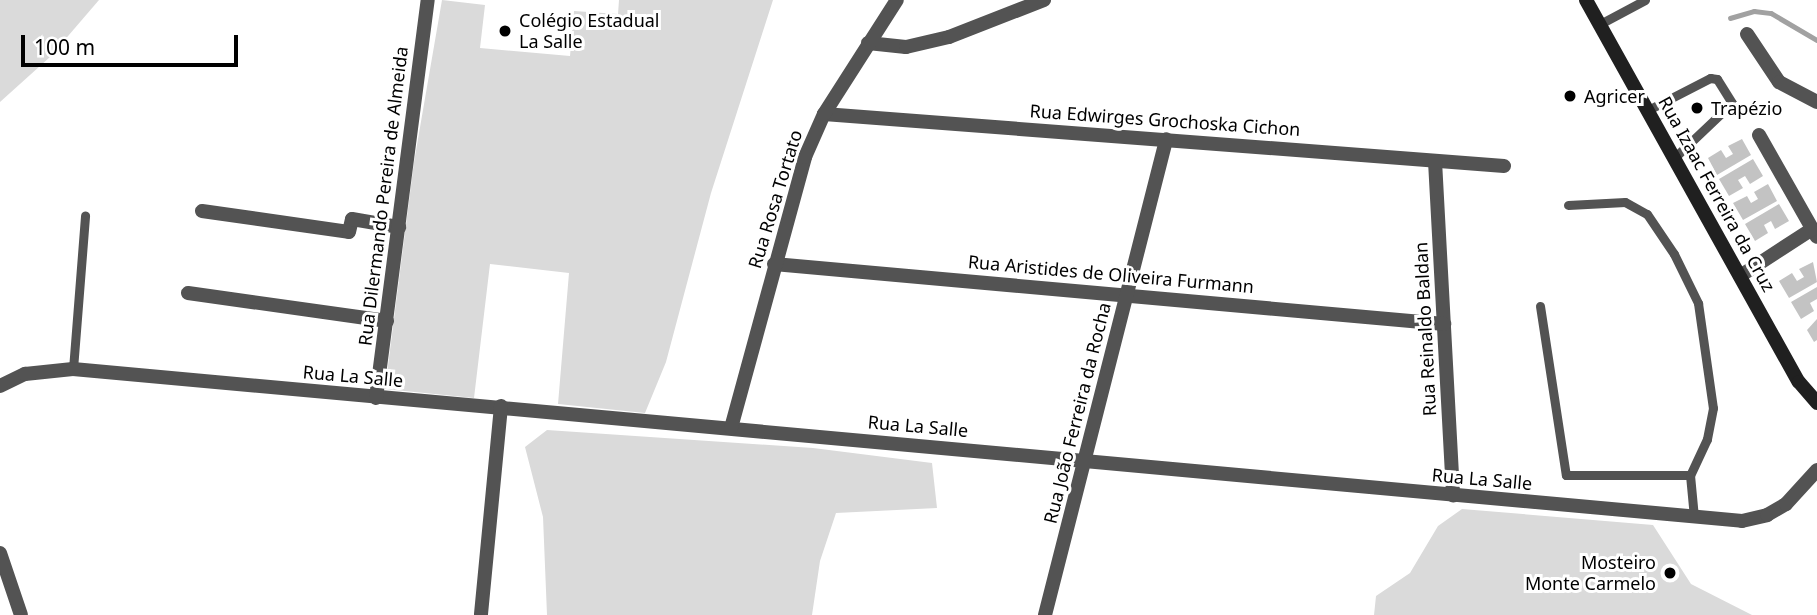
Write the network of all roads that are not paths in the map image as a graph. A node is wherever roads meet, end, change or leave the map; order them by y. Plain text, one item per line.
1 (428, 0) edge
2 (897, 0) edge
3 (1044, 0) edge
4 (1645, 0) edge
5 (1583, 1) edge
6 (1600, 24) junction
7 (1747, 34) dead end
8 (868, 43) junction
9 (1817, 102) edge
10 (1648, 110) junction
11 (824, 114) junction
12 (1759, 135) dead end
13 (1166, 139) junction
14 (1675, 157) junction
15 (1435, 160) junction
16 (1504, 166) dead end
17 (1568, 205) dead end
18 (202, 211) dead end
19 (85, 215) dead end
20 (399, 228) junction
21 (1815, 233) edge
22 (774, 264) junction
23 (1740, 276) junction
24 (188, 293) dead end
25 (1126, 295) junction
26 (1540, 306) dead end
27 (387, 321) junction
28 (1444, 324) junction
29 (73, 369) junction
30 (0, 386) edge
31 (376, 398) junction
32 (1817, 403) edge
33 (501, 406) junction
34 (731, 428) junction
35 (1084, 461) junction
36 (1817, 470) edge
37 (1690, 475) junction
38 (1453, 496) junction
39 (1694, 517) junction
40 (0, 553) edge
41 (481, 614) edge
42 (21, 615) edge
43 (1045, 615) edge

1 - 20 street, Rua Dilermando Pereira de Almeida
2 - 8 street, Rua Rosa Tortato
3 - 8 street
4 - 6 lane
5 - 6 main road, Rua Izaac Ferreira da Cruz
6 - 10 main road, Rua Izaac Ferreira da Cruz
7 - 9 street
8 - 11 street, Rua Rosa Tortato
10 - 14 main road, Rua Izaac Ferreira da Cruz
10 - 14 lane
11 - 13 street, Rua Edwirges Grochoska Cichon
11 - 22 street, Rua Rosa Tortato
12 - 21 street
13 - 15 street, Rua Edwirges Grochoska Cichon
13 - 25 street, Rua João Ferreira da Rocha
14 - 23 main road, Rua Izaac Ferreira da Cruz
15 - 16 street, Rua Edwirges Grochoska Cichon
15 - 28 street, Rua Reinaldo Baldan
17 - 37 lane
18 - 20 street
19 - 29 lane
20 - 27 street, Rua Dilermando Pereira de Almeida
21 - 23 street
22 - 25 street, Rua Aristides de Oliveira Furmann
22 - 34 street, Rua Rosa Tortato
23 - 32 main road, Rua Izaac Ferreira da Cruz
24 - 27 street
25 - 28 street, Rua Aristides de Oliveira Furmann
25 - 35 street, Rua João Ferreira da Rocha
26 - 37 lane
27 - 31 street, Rua Dilermando Pereira de Almeida
28 - 38 street, Rua Reinaldo Baldan
29 - 30 street, Rua La Salle
29 - 31 street, Rua La Salle
31 - 33 street, Rua La Salle
33 - 34 street, Rua La Salle
33 - 41 street
34 - 35 street, Rua La Salle
35 - 38 street, Rua La Salle
35 - 43 street, Rua João Ferreira da Rocha
36 - 39 street, Rua La Salle
37 - 39 lane
38 - 39 street, Rua La Salle
40 - 42 street

